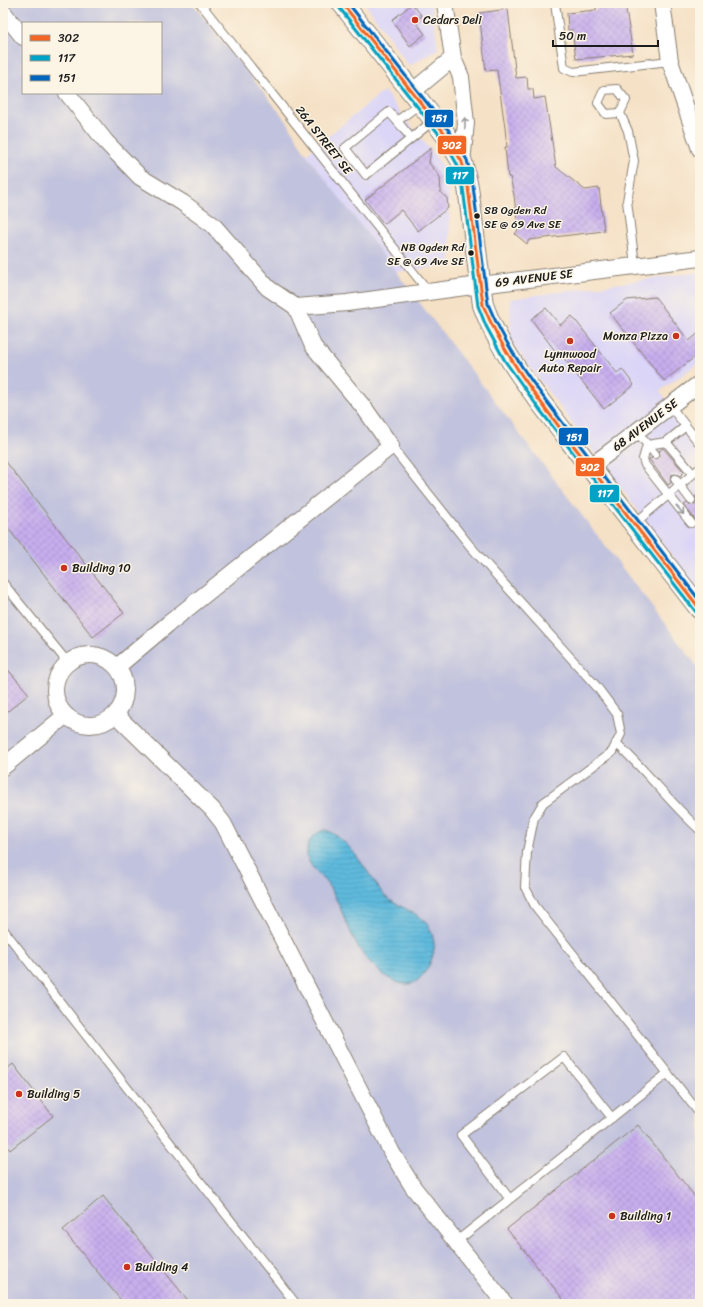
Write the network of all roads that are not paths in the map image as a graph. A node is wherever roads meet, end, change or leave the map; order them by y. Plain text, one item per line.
1 (200, 3) edge
2 (342, 3) edge
3 (444, 3) edge
4 (555, 3) edge
5 (662, 3) edge
6 (3, 12) edge
7 (22, 36) edge
8 (453, 58) junction
9 (670, 61) junction
10 (68, 94) edge
11 (416, 98) junction
12 (620, 113) dead end
13 (434, 120) junction
14 (397, 122) junction
15 (411, 138) junction
16 (700, 149) edge
17 (462, 162) junction
18 (700, 258) edge
19 (635, 266) junction
20 (480, 284) junction
21 (429, 292) junction
22 (296, 307) junction
23 (700, 383) edge
24 (670, 406) junction
25 (686, 426) junction
26 (636, 432) junction
27 (666, 442) junction
28 (700, 444) edge
29 (647, 445) junction
30 (391, 446) junction
31 (655, 454) dead end
32 (590, 467) junction
33 (700, 468) edge
34 (693, 474) junction
35 (678, 482) junction
36 (668, 496) junction
37 (692, 500) dead end
38 (691, 523) dead end
39 (634, 524) junction
40 (3, 583) edge
41 (699, 604) edge
42 (68, 662) junction
43 (117, 667) junction
44 (66, 715) junction
45 (116, 715) junction
46 (616, 743) junction
47 (3, 767) edge
48 (700, 830) edge
49 (3, 929) edge
50 (668, 1073) junction
51 (700, 1114) edge
52 (612, 1118) junction
53 (509, 1198) junction
54 (456, 1241) junction
55 (296, 1304) edge
56 (506, 1304) edge

1 - 21 lane, 26A STREET SE
2 - 11 street
3 - 8 street
4 - 9 lane
5 - 9 street
6 - 7 street
8 - 11 street
17 -> 8 street
9 - 16 street
10 - 22 street
11 - 13 street
11 - 14 lane
12 - 19 lane
13 - 15 lane
13 - 17 street
14 - 15 lane
14 - 15 lane
17 - 20 street
18 - 19 street, 69 AVENUE SE
19 - 20 street, 69 AVENUE SE
20 - 21 street, 69 AVENUE SE
20 - 32 street
21 - 22 street, 69 AVENUE SE
22 - 30 street
23 - 24 street, 68 AVENUE SE
24 - 25 lane
24 - 26 street, 68 AVENUE SE
25 - 27 lane
25 - 28 lane
26 - 29 lane
26 - 32 street, 68 AVENUE SE
27 - 29 lane
27 - 34 lane
29 - 31 lane
29 - 36 lane
30 - 43 street
30 - 46 lane
32 - 39 street
33 - 34 lane
34 - 35 lane
35 - 36 lane
35 - 37 lane
36 -> 38 lane
36 - 39 lane
39 - 41 street
40 - 42 lane
42 - 43 street
42 - 44 street
43 - 45 street
44 - 45 street
44 - 47 street
45 - 54 street
46 - 48 lane
46 - 50 lane
49 - 55 lane
50 - 51 lane
50 - 52 lane
52 - 53 lane
52 - 53 lane
53 - 54 lane
54 - 56 street

